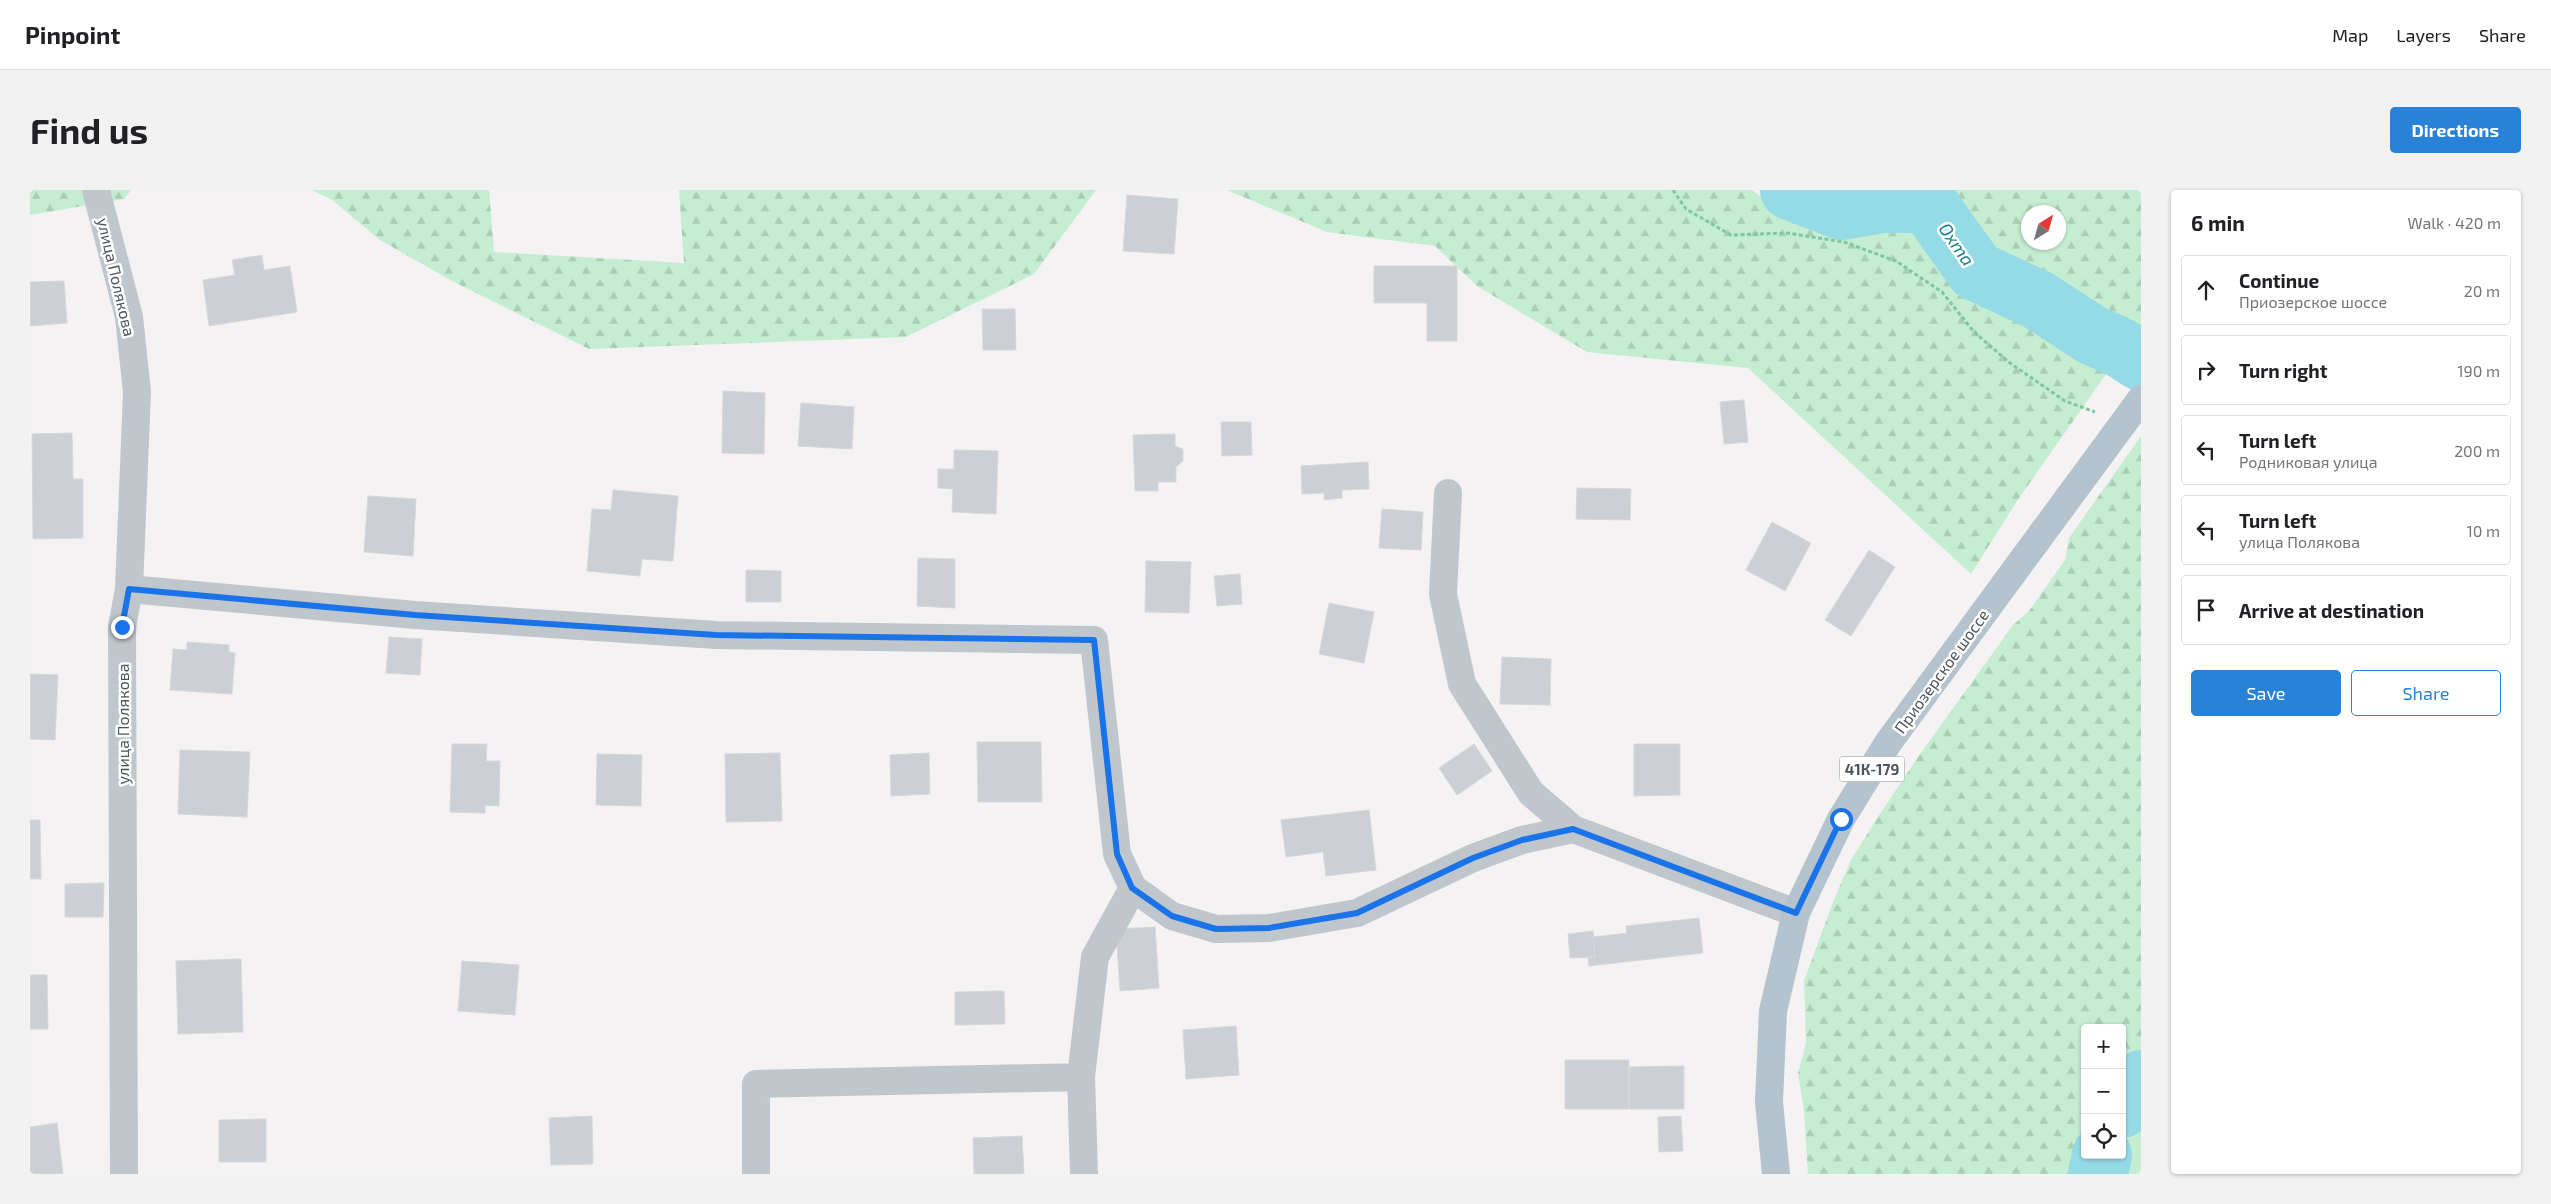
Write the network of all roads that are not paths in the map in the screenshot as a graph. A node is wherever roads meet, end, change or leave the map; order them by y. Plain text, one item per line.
1 (96, 190) edge
2 (2141, 399) edge
3 (1448, 493) dead end
4 (129, 589) junction
5 (1573, 829) junction
6 (1132, 888) junction
7 (1796, 913) junction
8 (1081, 1076) junction
9 (124, 1174) edge
10 (756, 1174) edge
11 (1084, 1174) edge
12 (1776, 1174) edge

1 - 4 street, улица Полякова
2 - 7 main road, Приозерское шоссе / 41К-179
3 - 5 street
4 - 6 street
4 - 9 street, улица Полякова
5 - 6 street
5 - 7 street
6 - 8 street
7 - 12 main road, Приозерское шоссе / 41К-179
8 - 10 street
8 - 11 street

